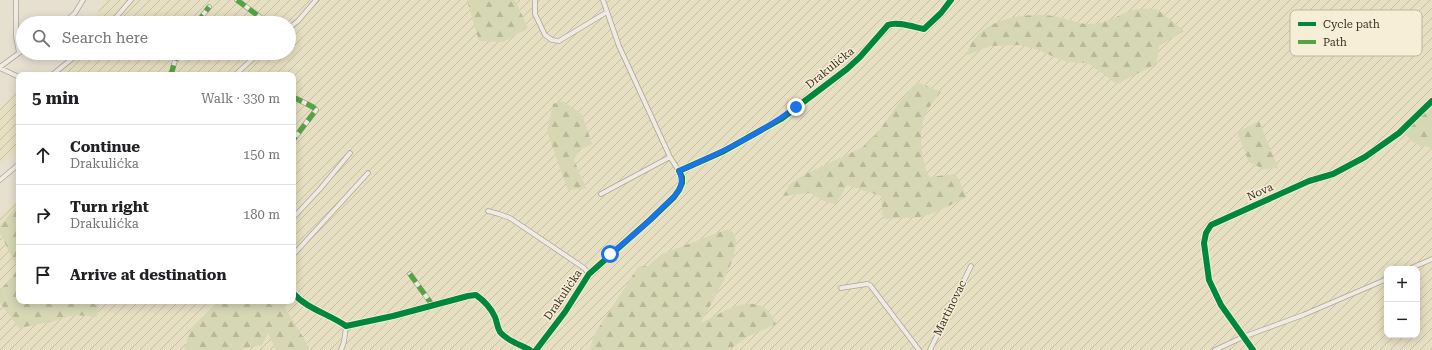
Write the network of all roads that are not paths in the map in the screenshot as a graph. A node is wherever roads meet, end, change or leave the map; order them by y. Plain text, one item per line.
1 (16, 0) edge
2 (83, 0) edge
3 (131, 0) edge
4 (237, 0) edge
5 (316, 0) edge
6 (535, 0) edge
7 (604, 0) edge
8 (951, 0) edge
9 (209, 7) dead end
10 (607, 12) junction
11 (16, 16) edge
12 (16, 16) edge
13 (72, 16) edge
14 (117, 16) edge
15 (202, 16) edge
16 (259, 16) edge
17 (296, 23) edge
18 (16, 37) edge
19 (16, 56) edge
20 (70, 60) edge
21 (175, 60) edge
22 (252, 60) edge
23 (0, 67) edge
24 (56, 72) edge
25 (172, 72) edge
26 (239, 72) edge
27 (16, 75) edge
28 (296, 98) edge
29 (1432, 101) edge
30 (296, 136) edge
31 (350, 153) dead end
32 (670, 157) junction
33 (16, 167) edge
34 (679, 171) junction
35 (368, 173) dead end
36 (0, 180) edge
37 (601, 194) dead end
38 (488, 211) dead end
39 (296, 215) edge
40 (296, 252) edge
41 (1432, 259) edge
42 (971, 266) dead end
43 (1416, 266) edge
44 (410, 274) dead end
45 (589, 274) junction
46 (1384, 279) edge
47 (841, 288) dead end
48 (296, 296) edge
49 (433, 306) junction
50 (346, 326) junction
51 (1243, 337) junction
52 (341, 350) edge
53 (530, 350) edge
54 (536, 350) edge
55 (919, 350) edge
56 (930, 350) edge
57 (1215, 350) edge
58 (1253, 350) edge

1 - 11 street
2 - 13 street
3 - 14 street
4 - 16 street
5 - 17 street
6 - 10 street
7 - 10 street
8 - 34 street, Drakulićka
9 - 15 street
10 - 32 street
12 - 18 street
19 - 23 street
20 - 24 street
21 - 25 street
22 - 26 street
23 - 27 street
28 - 30 street
29 - 51 street, Nova
31 - 39 street
32 - 34 street
32 - 37 street
33 - 36 street
34 - 45 street, Drakulićka
35 - 40 street
38 - 45 street
41 - 43 street
42 - 56 street, Martinovac
44 - 49 street
45 - 54 street, Drakulićka
46 - 51 street
47 - 55 street
48 - 50 street
49 - 50 street
49 - 53 street
50 - 52 street
51 - 57 street
51 - 58 street, Nova

